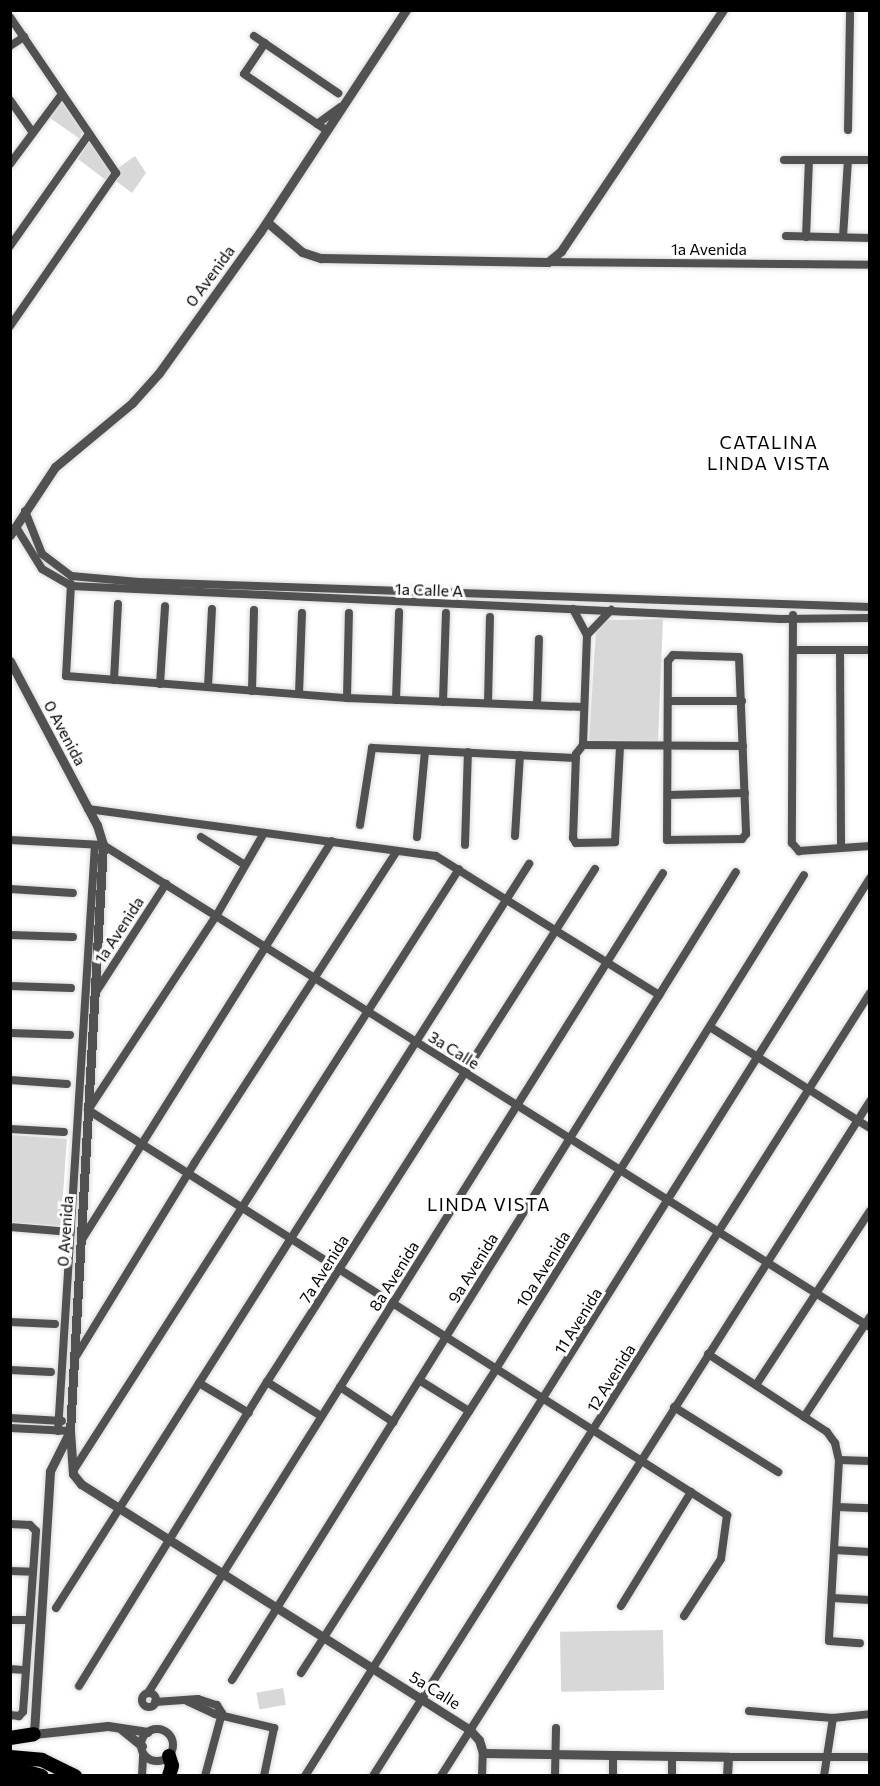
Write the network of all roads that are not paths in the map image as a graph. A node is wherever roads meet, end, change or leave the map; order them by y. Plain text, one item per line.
1 (406, 10) edge
2 (723, 10) edge
3 (850, 10) edge
4 (10, 17) edge
5 (254, 36) dead end
6 (24, 37) junction
7 (265, 43) junction
8 (10, 46) edge
9 (338, 93) dead end
10 (62, 94) junction
11 (10, 100) edge
12 (344, 104) junction
13 (318, 124) junction
14 (326, 130) junction
15 (848, 130) dead end
16 (33, 133) junction
17 (89, 134) junction
18 (784, 160) dead end
19 (809, 160) junction
20 (848, 160) junction
21 (870, 160) edge
22 (10, 164) edge
23 (267, 222) junction
24 (786, 236) dead end
25 (807, 237) junction
26 (843, 237) junction
27 (870, 238) edge
28 (10, 246) edge
29 (548, 262) junction
30 (870, 265) edge
31 (10, 307) edge
32 (19, 313) junction
33 (10, 326) edge
34 (25, 511) junction
35 (13, 531) edge
36 (71, 576) junction
37 (139, 582) junction
38 (71, 586) junction
39 (138, 592) junction
40 (118, 604) dead end
41 (721, 605) junction
42 (165, 606) dead end
43 (870, 607) edge
44 (793, 608) junction
45 (212, 609) dead end
46 (573, 609) junction
47 (254, 610) dead end
48 (611, 610) junction
49 (399, 612) dead end
50 (302, 613) dead end
51 (349, 613) dead end
52 (446, 613) dead end
53 (720, 614) junction
54 (490, 617) dead end
55 (794, 618) junction
56 (870, 618) edge
57 (587, 635) junction
58 (539, 639) dead end
59 (794, 650) junction
60 (840, 650) junction
61 (870, 650) edge
62 (10, 662) edge
63 (114, 680) junction
64 (160, 684) junction
65 (208, 687) junction
66 (252, 691) junction
67 (299, 694) junction
68 (347, 698) junction
69 (396, 700) junction
70 (669, 701) junction
71 (742, 701) junction
72 (443, 702) junction
73 (488, 703) junction
74 (537, 705) junction
75 (584, 707) junction
76 (583, 745) junction
77 (620, 746) junction
78 (743, 746) junction
79 (668, 747) junction
80 (425, 751) junction
81 (468, 752) junction
82 (520, 755) junction
83 (576, 758) junction
84 (745, 793) junction
85 (668, 795) junction
86 (88, 809) junction
87 (360, 825) dead end
88 (264, 832) junction
89 (515, 836) dead end
90 (201, 837) dead end
91 (417, 837) dead end
92 (10, 840) edge
93 (332, 841) junction
94 (99, 845) junction
95 (465, 845) dead end
96 (870, 846) edge
97 (841, 848) junction
98 (396, 852) junction
99 (530, 864) dead end
100 (245, 865) junction
101 (459, 869) junction
102 (596, 869) dead end
103 (736, 872) dead end
104 (663, 873) dead end
105 (804, 875) dead end
106 (870, 878) edge
107 (166, 884) junction
108 (10, 889) edge
109 (73, 893) dead end
110 (507, 899) junction
111 (216, 916) junction
112 (557, 930) junction
113 (10, 935) edge
114 (73, 937) dead end
115 (265, 947) junction
116 (607, 962) junction
117 (314, 978) junction
118 (10, 986) edge
119 (71, 988) dead end
120 (96, 992) junction
121 (870, 993) edge
122 (659, 995) junction
123 (867, 1002) edge
124 (367, 1011) junction
125 (710, 1027) junction
126 (10, 1032) edge
127 (70, 1035) dead end
128 (416, 1042) junction
129 (759, 1058) junction
130 (466, 1074) junction
131 (10, 1080) edge
132 (68, 1084) dead end
133 (809, 1090) junction
134 (870, 1101) edge
135 (517, 1106) junction
136 (88, 1110) junction
137 (858, 1121) junction
138 (10, 1128) edge
139 (870, 1128) edge
140 (64, 1132) dead end
141 (569, 1139) junction
142 (143, 1145) junction
143 (620, 1171) junction
144 (189, 1174) junction
145 (669, 1202) junction
146 (242, 1207) junction
147 (870, 1211) edge
148 (10, 1227) edge
149 (71, 1232) junction
150 (718, 1233) junction
151 (291, 1239) junction
152 (78, 1244) junction
153 (765, 1263) junction
154 (340, 1270) junction
155 (815, 1293) junction
156 (393, 1303) junction
157 (10, 1322) edge
158 (868, 1323) edge
159 (55, 1324) dead end
160 (446, 1337) junction
161 (708, 1354) junction
162 (73, 1362) junction
163 (496, 1369) junction
164 (10, 1370) edge
165 (51, 1372) dead end
166 (419, 1380) junction
167 (267, 1382) junction
168 (199, 1383) junction
169 (756, 1385) junction
170 (340, 1388) junction
171 (545, 1400) junction
172 (674, 1407) junction
173 (469, 1411) junction
174 (249, 1413) junction
175 (321, 1416) junction
176 (804, 1417) junction
177 (10, 1418) edge
178 (59, 1421) junction
179 (70, 1421) junction
180 (393, 1422) junction
181 (10, 1428) edge
182 (58, 1431) junction
183 (70, 1431) junction
184 (594, 1431) junction
185 (840, 1460) junction
186 (640, 1461) junction
187 (870, 1461) edge
188 (73, 1471) junction
189 (778, 1472) dead end
190 (691, 1492) junction
191 (837, 1507) junction
192 (120, 1508) junction
193 (870, 1508) edge
194 (10, 1524) edge
195 (171, 1541) junction
196 (834, 1550) junction
197 (870, 1552) edge
198 (10, 1571) edge
199 (33, 1572) junction
200 (223, 1574) junction
201 (832, 1598) junction
202 (870, 1600) edge
203 (621, 1606) dead end
204 (56, 1608) dead end
205 (277, 1608) junction
206 (684, 1616) dead end
207 (10, 1620) edge
208 (29, 1620) junction
209 (324, 1637) junction
210 (860, 1643) dead end
211 (372, 1668) junction
212 (10, 1669) edge
213 (26, 1670) junction
214 (300, 1673) dead end
215 (232, 1680) dead end
216 (79, 1686) dead end
217 (421, 1699) junction
218 (749, 1711) dead end
219 (222, 1713) junction
220 (870, 1714) edge
221 (10, 1715) edge
222 (833, 1718) junction
223 (119, 1727) junction
224 (556, 1728) dead end
225 (470, 1730) junction
226 (148, 1732) junction
227 (34, 1734) junction
228 (10, 1738) edge
229 (142, 1748) junction
230 (483, 1753) junction
231 (555, 1754) junction
232 (613, 1755) junction
233 (10, 1756) edge
234 (672, 1756) junction
235 (728, 1756) junction
236 (870, 1757) edge
237 (162, 1758) junction
238 (826, 1759) junction
239 (10, 1767) edge
240 (143, 1774) edge
241 (33, 1775) edge
242 (75, 1776) edge
243 (170, 1776) edge
244 (205, 1776) edge
245 (264, 1776) edge
246 (306, 1776) edge
247 (373, 1776) edge
248 (441, 1776) edge
249 (483, 1776) edge
250 (555, 1776) edge
251 (613, 1776) edge
252 (672, 1776) edge
253 (728, 1776) edge
254 (824, 1776) edge

1 - 12 street, 0 Avenida
2 - 29 street
3 - 15 street
4 - 6 street
5 - 7 street
6 - 8 street
6 - 10 street
7 - 9 street
7 - 13 street
10 - 16 street
10 - 17 street
11 - 16 street
12 - 13 street
12 - 14 street, 0 Avenida
13 - 14 street
14 - 23 street, 0 Avenida
16 - 22 street
17 - 28 street
17 - 32 street
18 - 19 street
19 - 20 street
19 - 25 street
20 - 21 street
20 - 26 street
23 - 29 street, 1a Avenida
23 - 34 street, 0 Avenida
24 - 25 street
25 - 26 street
26 - 27 street
29 - 30 street, 1a Avenida
31 - 32 street
32 - 33 street
34 - 35 street, 0 Avenida
34 - 36 street
35 - 38 street, 1a Calle A
36 - 37 street, 1a Calle A
36 - 38 street
37 - 39 street
37 - 41 street, 1a Calle A
38 - 39 street, 1a Calle A
38 - 63 street
39 - 46 street, 1a Calle A
40 - 63 street
41 - 44 street, 1a Calle A
41 - 53 street
42 - 64 street
43 - 44 street, 1a Calle A
44 - 55 street
45 - 65 street
46 - 48 street, 1a Calle A
46 - 57 street
47 - 66 street
48 - 53 street, 1a Calle A
48 - 57 street
49 - 69 street
50 - 67 street
51 - 68 street
52 - 72 street
53 - 55 street, 1a Calle A
54 - 73 street
55 - 56 street, 1a Calle A
55 - 59 street
57 - 75 street
58 - 74 street
59 - 60 street
59 - 97 street
60 - 61 street
60 - 97 street
62 - 86 street, 0 Avenida
63 - 64 street
64 - 65 street
65 - 66 street
66 - 67 street
67 - 68 street
68 - 69 street
69 - 72 street
70 - 71 street
70 - 71 street
70 - 79 street
71 - 78 street
72 - 73 street
73 - 74 street
74 - 75 street
75 - 76 street
76 - 77 street
76 - 83 street
77 - 79 street
77 - 83 street
78 - 79 street
78 - 84 street
79 - 85 street
80 - 81 street
80 - 87 street
80 - 91 street
81 - 82 street
81 - 95 street
82 - 83 street
82 - 89 street
84 - 85 street
84 - 85 street
86 - 88 street
86 - 94 street, 0 Avenida
88 - 93 street
88 - 100 street
90 - 100 street
92 - 94 street, 3a Calle
93 - 98 street
93 - 115 street
94 - 107 street, 3a Calle
94 - 120 street, 0 Avenida
94 - 149 street, 0 Avenida
96 - 97 street
98 - 101 street
98 - 117 street
99 - 110 street
100 - 111 street
101 - 110 street
101 - 124 street
102 - 112 street, 7a Avenida
103 - 122 street, 9a Avenida
104 - 116 street, 8a Avenida
105 - 125 street, 10a Avenida
106 - 129 street, 11 Avenida
107 - 111 street, 3a Calle
107 - 120 street, 1a Avenida
108 - 109 street
110 - 112 street
110 - 128 street
111 - 115 street, 3a Calle
111 - 136 street
112 - 116 street
112 - 130 street, 7a Avenida
113 - 114 street
115 - 117 street, 3a Calle
115 - 142 street
116 - 122 street
116 - 135 street, 8a Avenida
117 - 124 street, 3a Calle
117 - 144 street
118 - 119 street
120 - 136 street, 0 Avenida
121 - 123 street, 12 Avenida
122 - 141 street, 9a Avenida
123 - 133 street, 12 Avenida
124 - 128 street, 3a Calle
124 - 146 street
125 - 129 street
125 - 143 street, 10a Avenida
126 - 127 street
128 - 130 street, 3a Calle
128 - 151 street
129 - 133 street
129 - 145 street, 11 Avenida
130 - 135 street, 3a Calle
130 - 154 street, 7a Avenida
131 - 132 street
133 - 137 street
133 - 150 street, 12 Avenida
134 - 137 street
135 - 141 street, 3a Calle
135 - 156 street, 8a Avenida
136 - 142 street
136 - 152 street, 0 Avenida
137 - 139 street
137 - 153 street
138 - 140 street
141 - 143 street, 3a Calle
141 - 160 street, 9a Avenida
142 - 144 street
142 - 152 street
143 - 145 street, 3a Calle
143 - 163 street, 10a Avenida
144 - 146 street
144 - 162 street
145 - 150 street, 3a Calle
145 - 171 street, 11 Avenida
146 - 151 street
146 - 188 street
147 - 155 street
148 - 149 street
149 - 178 street, 0 Avenida
150 - 153 street, 3a Calle
150 - 184 street, 12 Avenida
151 - 154 street
151 - 168 street
152 - 162 street, 0 Avenida
153 - 155 street, 3a Calle
153 - 161 street
154 - 156 street
154 - 167 street, 7a Avenida
155 - 158 street, 3a Calle
155 - 169 street
156 - 160 street
156 - 170 street, 8a Avenida
157 - 159 street
158 - 176 street
160 - 163 street
160 - 166 street, 9a Avenida
161 - 169 street
161 - 172 street
162 - 179 street, 0 Avenida
163 - 171 street
163 - 173 street, 10a Avenida
164 - 165 street
166 - 173 street
166 - 180 street, 9a Avenida
167 - 174 street, 7a Avenida
167 - 175 street
168 - 174 street
168 - 192 street
169 - 176 street
170 - 175 street, 8a Avenida
170 - 180 street
171 - 184 street
171 - 211 street, 11 Avenida
172 - 186 street
172 - 189 street
173 - 209 street, 10a Avenida
174 - 195 street, 7a Avenida
175 - 200 street, 8a Avenida
176 - 185 street
177 - 178 street
178 - 179 street
178 - 182 street, 0 Avenida
179 - 183 street, 0 Avenida
180 - 205 street, 9a Avenida
181 - 182 street
182 - 183 street
183 - 188 street
183 - 227 street, 0 Avenida
184 - 186 street
184 - 217 street, 12 Avenida
185 - 187 street
185 - 191 street
186 - 190 street
186 - 225 street
188 - 192 street, 5a Calle
190 - 203 street
190 - 206 street
191 - 193 street
191 - 196 street
192 - 195 street, 5a Calle
192 - 204 street
194 - 199 street
195 - 200 street, 5a Calle
195 - 216 street, 7a Avenida
196 - 197 street
196 - 201 street
198 - 199 street
199 - 208 street
200 - 205 street, 5a Calle
200 - 219 street, 8a Avenida
201 - 202 street
201 - 210 street
205 - 209 street, 5a Calle
205 - 215 street, 9a Avenida
207 - 208 street
208 - 213 street
209 - 211 street, 5a Calle
209 - 214 street, 10a Avenida
211 - 217 street, 5a Calle
211 - 246 street, 11 Avenida
212 - 213 street
213 - 221 street
217 - 225 street, 5a Calle
217 - 247 street, 12 Avenida
218 - 222 street
219 - 244 street
219 - 245 street
220 - 222 street
222 - 238 street
223 - 226 street
223 - 227 street
223 - 229 street
224 - 231 street
225 - 230 street, 5a Calle
225 - 248 street
226 - 229 street
226 - 237 street
227 - 228 highway
229 - 237 street
229 - 240 street
230 - 231 street
230 - 249 street
231 - 232 street
231 - 250 street
232 - 234 street
232 - 251 street
233 - 242 highway
234 - 235 street
234 - 252 street
235 - 238 street
235 - 253 street
236 - 238 street
237 - 240 street
237 - 243 highway
238 - 254 street
239 - 241 highway

